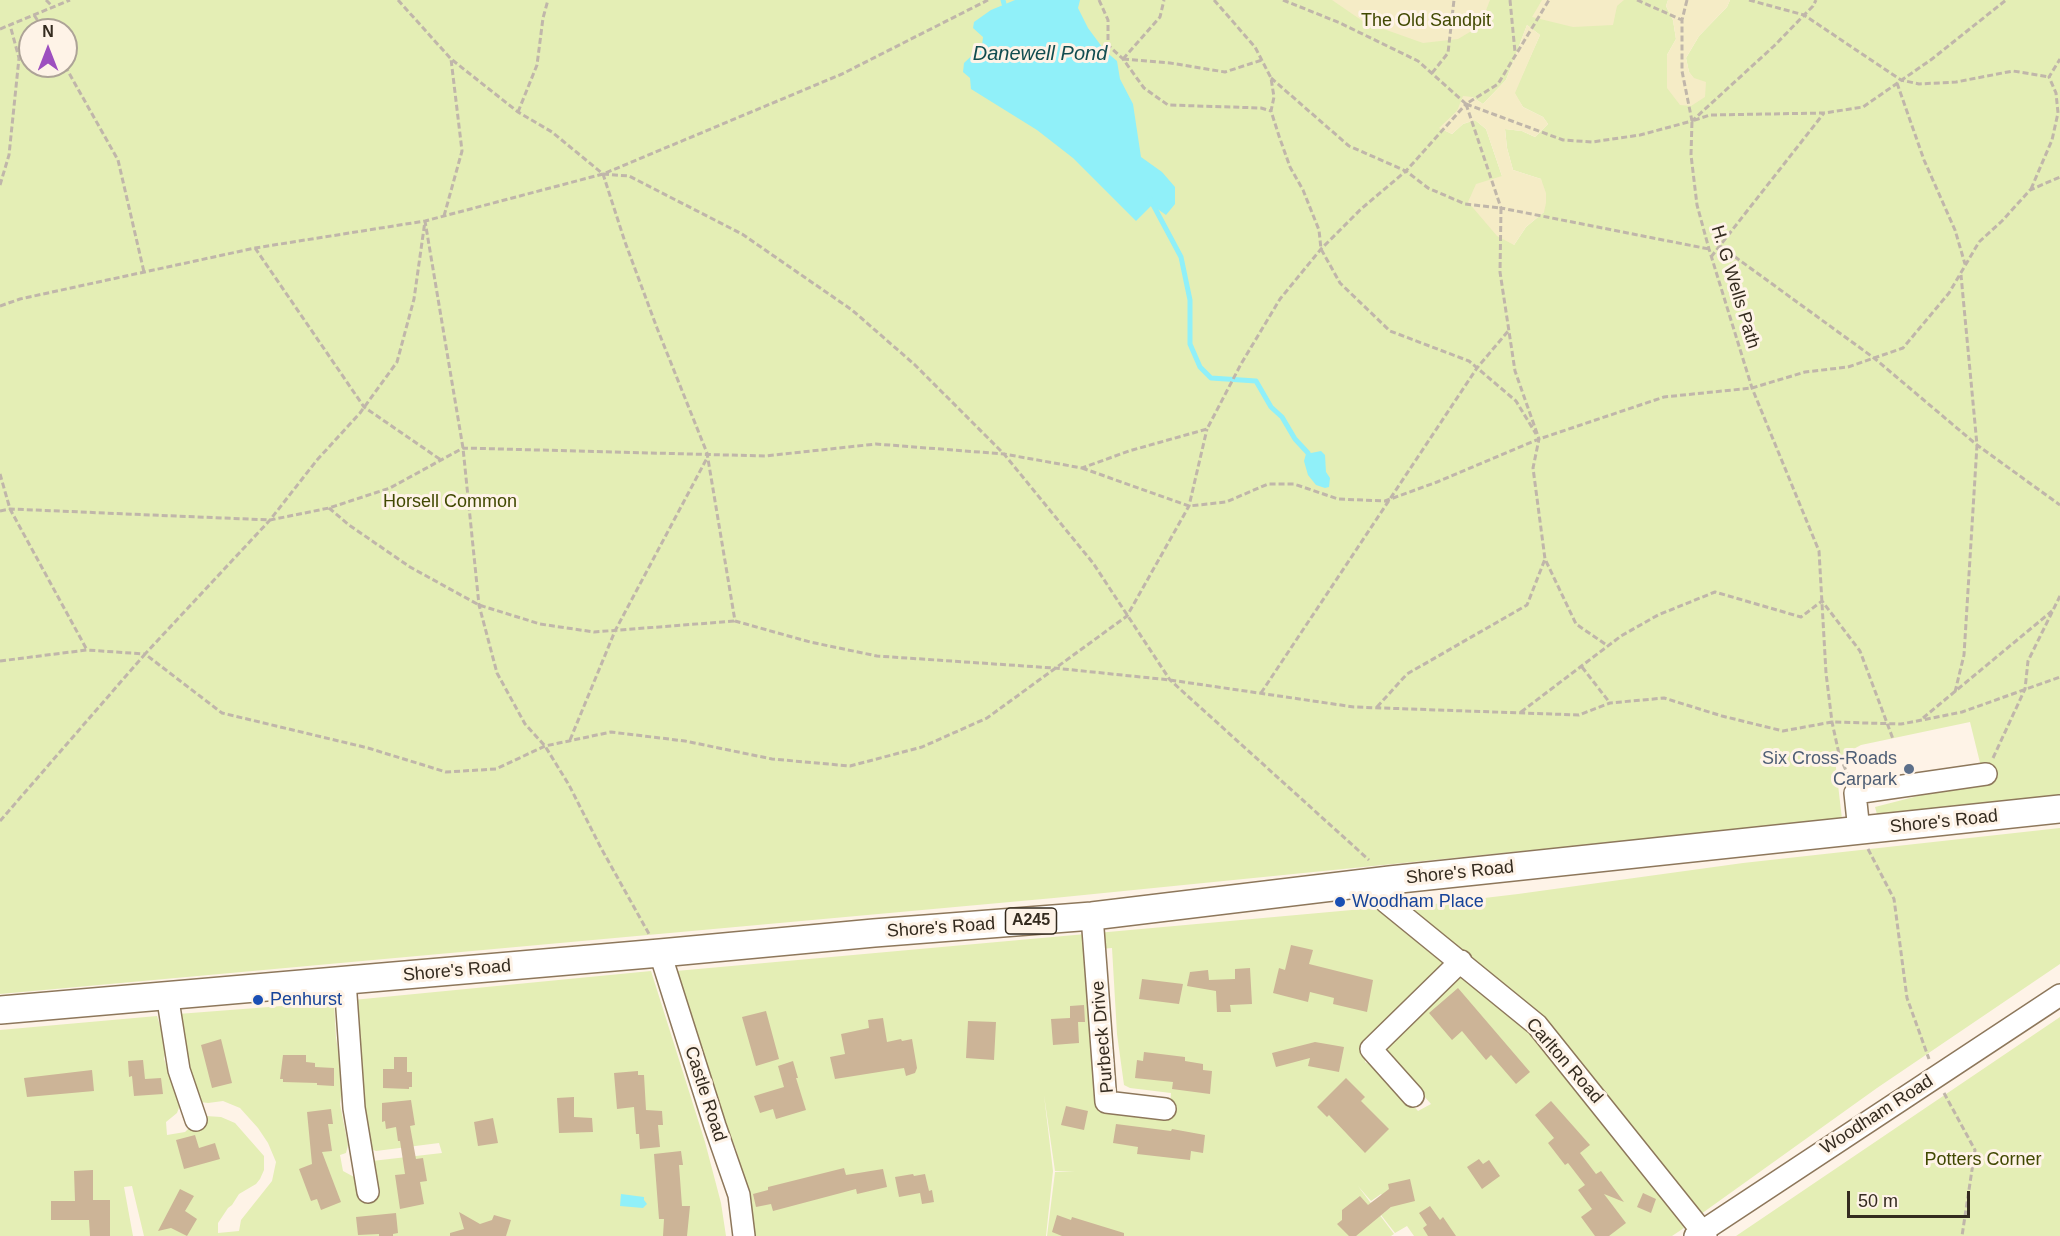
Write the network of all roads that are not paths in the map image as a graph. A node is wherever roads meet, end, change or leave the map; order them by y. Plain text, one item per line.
1 (1986, 774) road end
2 (2060, 810) edge
3 (1859, 831) junction
4 (1381, 882) junction
5 (1092, 916) junction
6 (660, 953) junction
7 (1461, 961) junction
8 (345, 981) junction
9 (167, 994) junction
10 (2060, 995) edge
11 (0, 1010) edge
12 (1413, 1096) dead end
13 (1165, 1109) dead end
14 (196, 1120) dead end
15 (368, 1192) dead end
16 (1701, 1234) edge
17 (744, 1236) edge

1 - 3 street
2 - 3 main road, Shore's Road / A245
3 - 4 main road, Shore's Road / A245
4 - 5 main road, Shore's Road / A245
4 - 7 street, Carlton Road
5 - 6 main road, Shore's Road / A245
5 - 13 street, Purbeck Drive
6 - 8 main road, Shore's Road / A245
6 - 17 street, Castle Road
7 - 12 street
7 - 16 street, Carlton Road
8 - 9 main road, Shore's Road / A245
8 - 15 street
9 - 11 main road, Shore's Road / A245
9 - 14 street
10 - 16 street, Woodham Road

